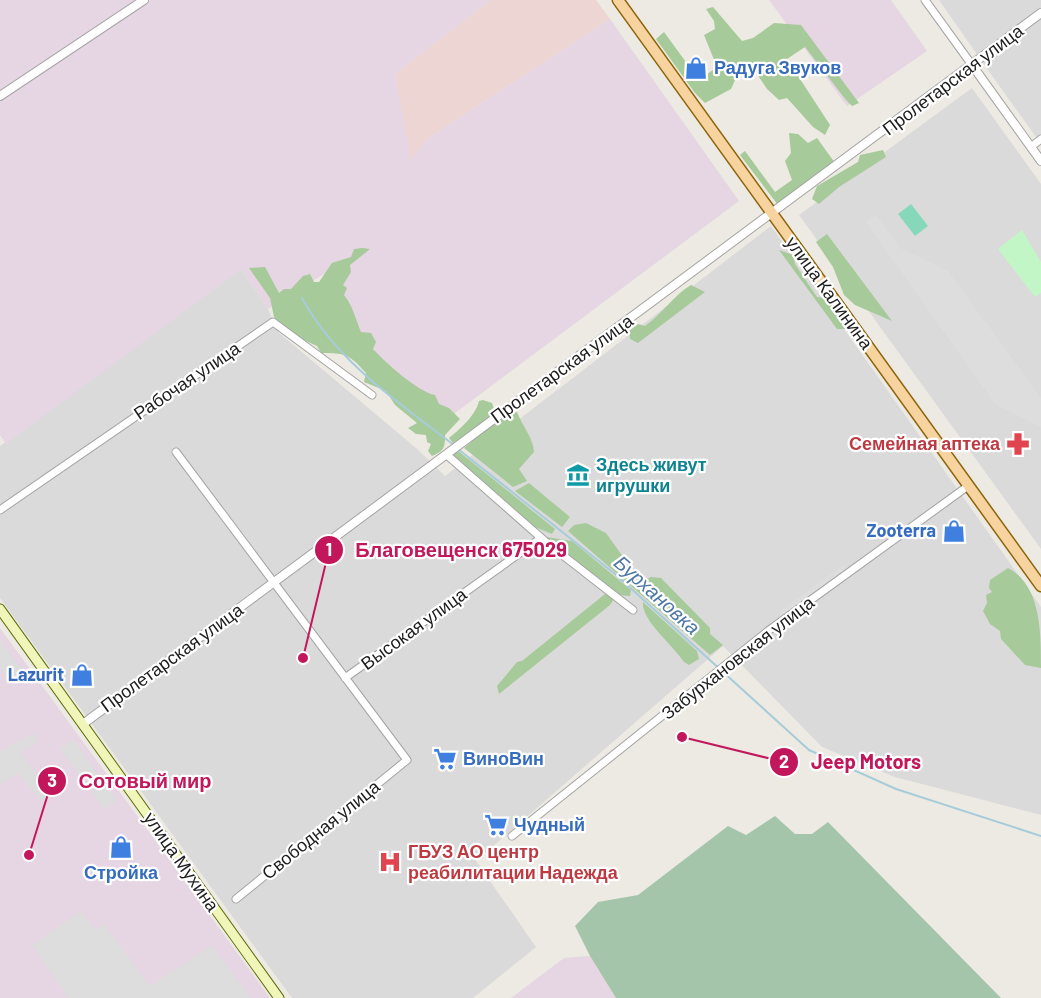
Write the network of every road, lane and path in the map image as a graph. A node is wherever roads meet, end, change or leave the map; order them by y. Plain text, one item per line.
1 (144, 0) edge
2 (618, 0) edge
3 (925, 0) edge
4 (1041, 13) edge
5 (972, 65) junction
6 (0, 96) edge
7 (1041, 139) edge
8 (1031, 147) junction
9 (1041, 161) edge
10 (772, 214) junction
11 (372, 395) dead end
12 (454, 450) junction
13 (176, 452) dead end
14 (968, 486) junction
15 (0, 510) edge
16 (541, 537) junction
17 (274, 583) junction
18 (1041, 586) edge
19 (0, 609) edge
20 (633, 610) dead end
21 (345, 678) junction
22 (83, 724) junction
23 (512, 836) dead end
24 (236, 899) dead end
25 (279, 998) edge

1 - 6 street
2 - 10 main road, улица Калинина
3 - 5 street
4 - 5 street, Пролетарская улица
5 - 8 street
5 - 10 street, Пролетарская улица
7 - 8 street
8 - 9 street
10 - 12 street, Пролетарская улица
10 - 14 main road, улица Калинина
11 - 15 street, Рабочая улица
12 - 16 street
12 - 17 street, Пролетарская улица
13 - 17 street
14 - 18 main road, улица Калинина
14 - 23 street, Забурхановская улица
16 - 20 street
16 - 21 street, Высокая улица
17 - 21 street
17 - 22 street, Пролетарская улица
19 - 22 main road, улица Мухина
21 - 24 street, Свободная улица
22 - 25 main road, улица Мухина

